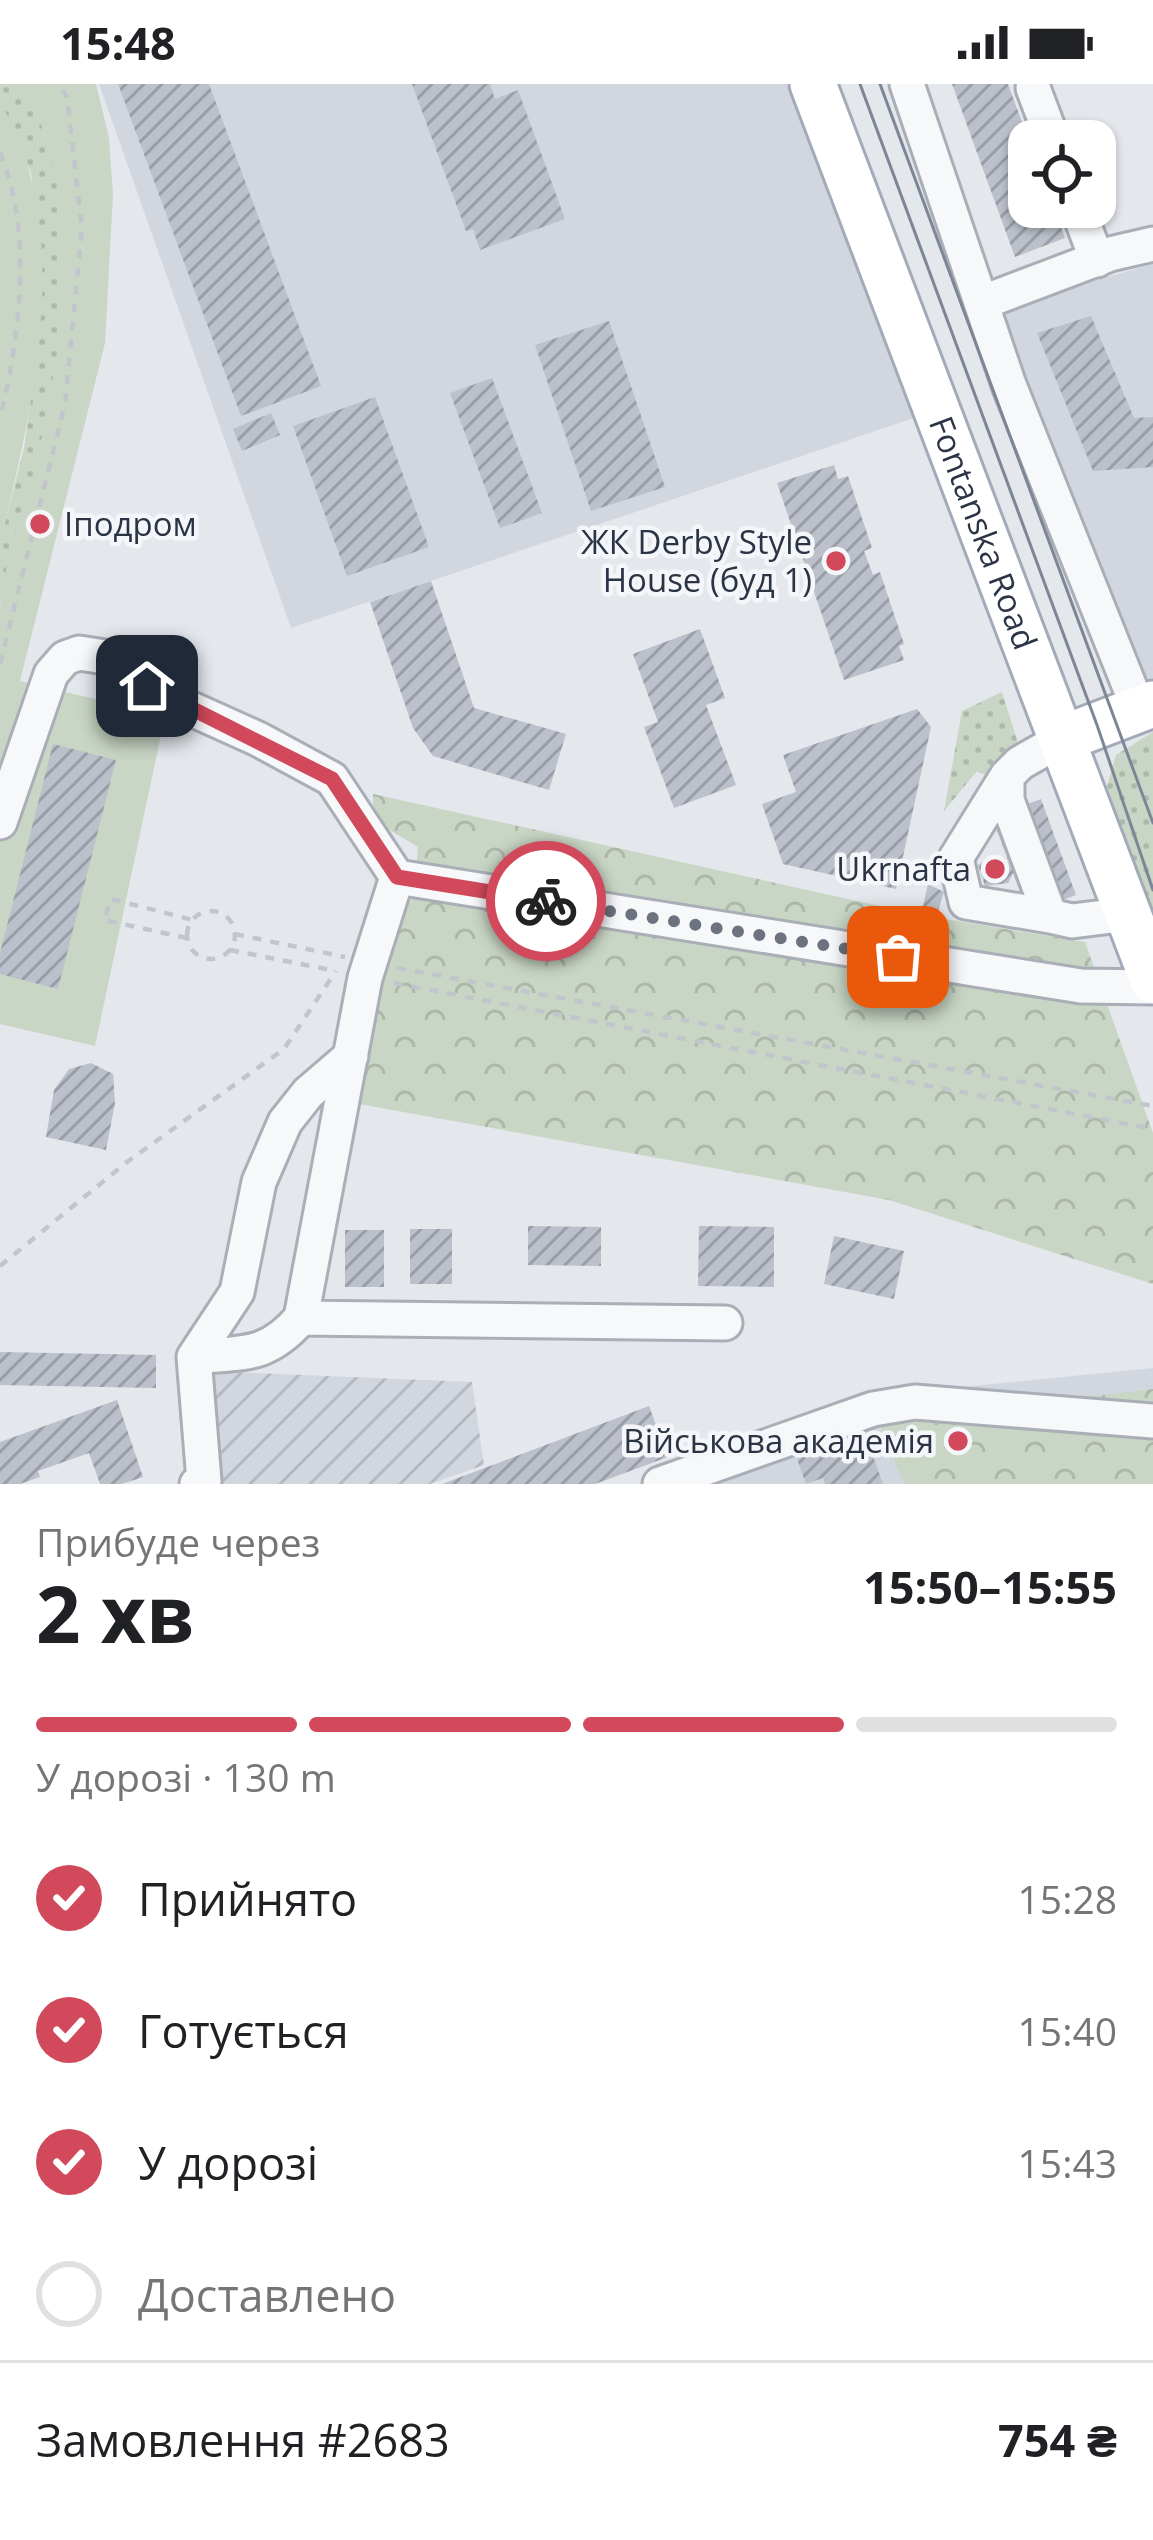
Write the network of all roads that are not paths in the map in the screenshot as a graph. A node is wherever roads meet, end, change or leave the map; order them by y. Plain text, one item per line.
1 (813, 84) edge
2 (907, 84) edge
3 (1033, 88) dead end
4 (1045, 120) edge
5 (1085, 228) edge
6 (1153, 244) edge
7 (1097, 260) junction
8 (981, 303) junction
9 (1146, 707) edge
10 (1064, 738) junction
11 (1007, 776) junction
12 (0, 822) edge
13 (397, 877) junction
14 (1128, 914) junction
15 (1050, 916) junction
16 (1153, 983) edge
17 (351, 1056) junction
18 (302, 1318) junction
19 (725, 1323) dead end
20 (194, 1357) junction
21 (1153, 1421) edge
22 (196, 1484) edge
23 (661, 1484) edge

1 - 10 main road, Fontanska Road
2 - 8 lane
3 - 4 lane
5 - 7 lane
6 - 7 lane
7 - 8 lane
8 - 9 lane
9 - 10 main road
10 - 11 lane
10 - 14 main road, Fontanska Road
11 - 15 lane
11 - 15 lane
12 - 13 lane
13 - 16 lane
13 - 17 lane
14 - 15 lane
14 - 16 main road, Fontanska Road
17 - 18 lane
17 - 20 lane
18 - 19 lane
18 - 20 lane
20 - 22 lane
21 - 23 lane

